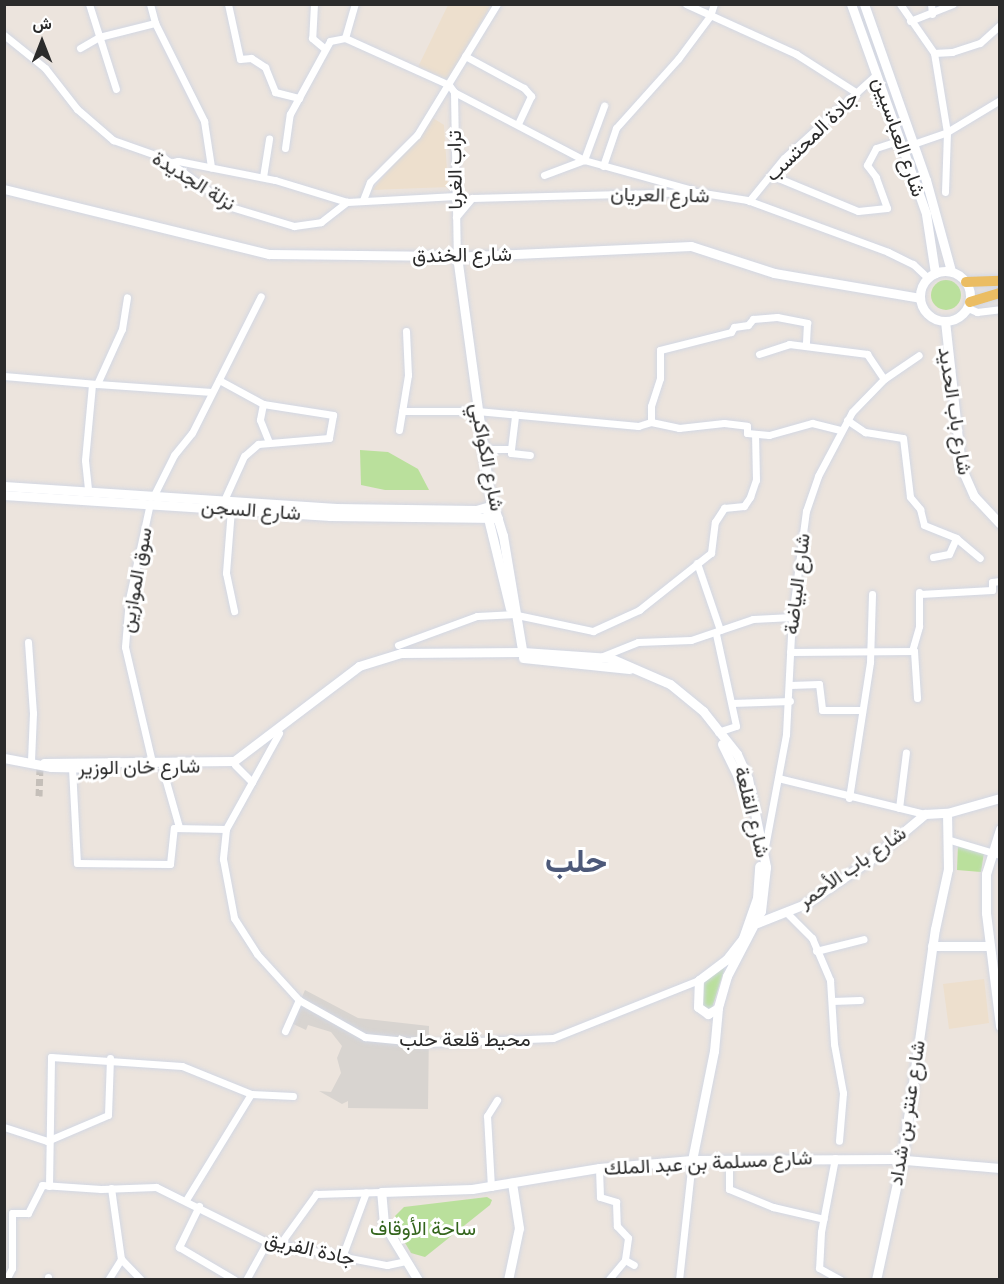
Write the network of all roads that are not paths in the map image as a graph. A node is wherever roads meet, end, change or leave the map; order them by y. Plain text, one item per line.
1 (89, 4) edge
2 (150, 4) edge
3 (228, 4) edge
4 (314, 4) edge
5 (355, 4) edge
6 (497, 4) edge
7 (686, 4) edge
8 (714, 4) edge
9 (851, 4) edge
10 (864, 4) edge
11 (900, 4) edge
12 (931, 4) edge
13 (953, 4) edge
14 (932, 14) junction
15 (710, 16) junction
16 (910, 21) junction
17 (155, 23) junction
18 (999, 25) edge
19 (4, 34) edge
20 (99, 38) junction
21 (345, 38) junction
22 (80, 48) dead end
23 (324, 48) junction
24 (934, 53) junction
25 (465, 56) junction
26 (877, 74) junction
27 (449, 85) junction
28 (116, 89) dead end
29 (454, 92) junction
30 (857, 93) junction
31 (299, 98) junction
32 (999, 100) edge
33 (604, 106) dead end
34 (518, 123) junction
35 (947, 132) junction
36 (268, 138) dead end
37 (900, 140) junction
38 (913, 144) junction
39 (285, 148) dead end
40 (584, 160) junction
41 (170, 163) junction
42 (603, 166) junction
43 (211, 167) junction
44 (771, 174) junction
45 (544, 175) dead end
46 (263, 177) junction
47 (4, 189) edge
48 (697, 192) junction
49 (945, 192) dead end
50 (456, 196) junction
51 (363, 200) junction
52 (749, 201) junction
53 (347, 202) junction
54 (456, 217) junction
55 (458, 256) junction
56 (951, 271) junction
57 (931, 275) junction
58 (999, 281) edge
59 (966, 282) junction
60 (999, 293) edge
61 (261, 296) dead end
62 (127, 297) dead end
63 (920, 298) junction
64 (969, 305) junction
65 (999, 309) edge
66 (945, 321) junction
67 (406, 331) dead end
68 (806, 345) junction
69 (759, 354) dead end
70 (919, 355) dead end
71 (4, 376) edge
72 (884, 379) junction
73 (219, 380) junction
74 (94, 384) junction
75 (212, 392) junction
76 (263, 404) junction
77 (402, 411) junction
78 (477, 411) junction
79 (515, 414) junction
80 (847, 420) junction
81 (651, 422) junction
82 (399, 430) dead end
83 (840, 430) junction
84 (755, 434) junction
85 (269, 442) junction
86 (483, 449) junction
87 (511, 449) junction
88 (530, 455) dead end
89 (4, 486) edge
90 (88, 489) junction
91 (4, 495) edge
92 (153, 498) junction
93 (225, 498) junction
94 (231, 509) junction
95 (491, 513) junction
96 (999, 524) edge
97 (956, 537) junction
98 (933, 556) dead end
99 (980, 558) dead end
100 (697, 563) junction
101 (999, 581) edge
102 (873, 594) dead end
103 (234, 610) dead end
104 (514, 614) junction
105 (792, 617) junction
106 (517, 632) junction
107 (718, 632) junction
108 (28, 642) dead end
109 (398, 645) dead end
110 (872, 650) junction
111 (912, 651) junction
112 (504, 652) junction
113 (790, 652) junction
114 (539, 653) junction
115 (521, 655) junction
116 (598, 658) junction
117 (790, 685) junction
118 (917, 698) dead end
119 (789, 700) junction
120 (732, 703) junction
121 (861, 710) junction
122 (718, 732) junction
123 (279, 733) junction
124 (906, 752) dead end
125 (4, 758) edge
126 (31, 760) junction
127 (152, 762) junction
128 (44, 763) junction
129 (234, 763) junction
130 (162, 767) junction
131 (72, 768) junction
132 (778, 778) junction
133 (252, 782) junction
134 (849, 798) junction
135 (999, 798) edge
136 (899, 808) junction
137 (947, 813) junction
138 (925, 814) junction
139 (178, 827) junction
140 (226, 829) junction
141 (999, 829) edge
142 (950, 840) junction
143 (764, 852) junction
144 (995, 853) edge
145 (786, 912) junction
146 (757, 923) junction
147 (864, 939) dead end
148 (933, 946) junction
149 (988, 946) junction
150 (816, 951) junction
151 (729, 963) junction
152 (699, 980) junction
153 (299, 1000) junction
154 (860, 1000) dead end
155 (832, 1001) junction
156 (718, 1008) junction
157 (999, 1026) edge
158 (285, 1031) dead end
159 (110, 1058) junction
160 (251, 1094) junction
161 (293, 1096) dead end
162 (496, 1100) dead end
163 (4, 1127) edge
164 (47, 1141) junction
165 (839, 1141) dead end
166 (835, 1158) junction
167 (692, 1160) junction
168 (902, 1160) junction
169 (729, 1162) junction
170 (599, 1168) junction
171 (999, 1168) edge
172 (512, 1183) junction
173 (49, 1186) junction
174 (491, 1187) junction
175 (111, 1188) junction
176 (366, 1192) junction
177 (381, 1192) junction
178 (186, 1200) junction
179 (199, 1206) junction
180 (824, 1219) junction
181 (267, 1242) junction
182 (280, 1244) junction
183 (342, 1257) junction
184 (121, 1259) junction
185 (625, 1260) junction
186 (406, 1261) junction
187 (634, 1265) dead end
188 (6, 1280) edge
189 (108, 1280) edge
190 (141, 1280) edge
191 (235, 1280) edge
192 (246, 1280) edge
193 (418, 1280) edge
194 (508, 1280) edge
195 (608, 1280) edge
196 (679, 1280) edge
197 (841, 1280) edge
198 (876, 1280) edge

1 - 20 street
2 - 17 street
3 - 31 street
4 - 23 street
5 - 21 street
6 - 25 street
7 - 15 street
8 - 15 street
9 - 26 main road, شارع العباسيين
10 - 38 main road, شارع العباسيين
11 - 16 street
12 - 14 street
13 - 14 street
14 - 16 street
15 - 30 street
15 - 42 street
16 - 24 street
17 - 20 street
17 - 43 street
18 - 24 street
19 - 41 street, نزلة الجديدة
20 - 22 street
20 - 28 street
21 - 23 street
21 - 27 street
23 - 31 street
24 - 35 street
25 - 27 street
25 - 34 street
26 - 30 street, جادة المحتسب
26 - 37 main road, شارع العباسيين
27 - 29 street
27 - 51 street
29 - 34 street
29 - 50 street, تراب الغربا
30 - 44 street, جادة المحتسب
31 - 39 street
32 - 35 street
33 - 40 street
34 - 40 street
35 - 38 street
35 - 49 street
36 - 46 street
37 - 44 street
37 - 57 main road, شارع العباسيين
38 - 56 main road, شارع العباسيين
40 - 42 street
40 - 45 street
41 - 43 street
41 - 53 street, نزلة الجديدة
42 - 48 street
43 - 46 street
44 - 52 street, جادة المحتسب
46 - 53 street
47 - 55 main road, شارع الخندق
48 - 52 street, شارع العريان
48 - 54 street, شارع العريان
50 - 51 street
50 - 54 street, تراب الغربا
51 - 53 street
52 - 57 street, شارع العريان
54 - 55 street, تراب الغربا
55 - 63 main road, شارع الخندق
55 - 78 main road, شارع الكواكبي
56 - 57 main road
56 - 59 main road
57 - 63 main road
58 - 59 main road
59 - 64 main road
60 - 64 main road
61 - 73 street, سوق الموازين
62 - 74 street
63 - 66 main road
64 - 65 street
64 - 66 main road
66 - 96 main road, شارع باب الحديد
67 - 77 street
68 - 69 street
68 - 72 street
68 - 81 street
70 - 72 street, شارع البياضة
71 - 74 street
72 - 80 street, شارع البياضة
73 - 75 street, سوق الموازين
73 - 76 street
74 - 75 street
74 - 90 street
75 - 92 street, سوق الموازين
76 - 85 street
76 - 85 street
77 - 78 street
77 - 82 street
78 - 79 street
78 - 86 main road, شارع الكواكبي
79 - 81 street
79 - 87 street
80 - 83 street, شارع البياضة
80 - 97 street
81 - 84 street
83 - 84 street
83 - 105 street, شارع البياضة
84 - 100 street
85 - 93 street
86 - 87 street
86 - 95 main road, شارع الكواكبي
87 - 88 street
89 - 90 main road, شارع السجن
90 - 92 main road, شارع السجن
91 - 92 main road, شارع السجن
92 - 93 main road, شارع السجن
92 - 94 main road, شارع السجن
92 - 127 street, سوق الموازين
93 - 95 main road, شارع السجن
94 - 95 main road, شارع السجن
94 - 103 street
95 - 104 main road, شارع الكواكبي
97 - 98 street
97 - 99 street
100 - 104 street
100 - 107 street
101 - 111 street
102 - 110 street
104 - 106 main road, شارع الكواكبي
104 - 109 street
105 - 107 street
105 - 113 street, شارع البياضة
106 - 112 main road
106 - 114 main road
106 - 115 main road, شارع الكواكبي
107 - 116 street
107 - 120 street
108 - 126 street
110 - 111 street
110 - 113 street
110 - 121 street
111 - 118 street
112 - 115 main road
112 - 129 main road
113 - 117 street, شارع البياضة
114 - 115 main road, شارع القلعة
114 - 116 main road, شارع القلعة
115 - 123 main road, شارع القلعة
115 - 151 main road
116 - 122 main road, شارع القلعة
117 - 119 street, شارع البياضة
117 - 121 street
119 - 120 street
119 - 132 street, شارع البياضة
120 - 122 street
121 - 134 street
122 - 143 main road, شارع القلعة
123 - 129 main road, شارع القلعة
123 - 133 street, محيط قلعة حلب
124 - 136 street
125 - 126 main road, شارع خان الوزير
126 - 128 main road, شارع خان الوزير
127 - 128 main road, شارع خان الوزير
127 - 129 main road, شارع خان الوزير
128 - 131 main road, شارع خان الوزير
129 - 130 main road, شارع خان الوزير
129 - 133 street
130 - 131 main road, شارع خان الوزير
130 - 139 street
131 - 139 street
132 - 134 street
132 - 143 street, شارع البياضة
133 - 140 street, محيط قلعة حلب
134 - 136 street
135 - 137 main road, شارع باب الأحمر
136 - 138 street
137 - 138 main road, شارع باب الأحمر
137 - 142 main road, شارع عنتر بن شداد
138 - 145 main road, شارع باب الأحمر
139 - 140 street
140 - 153 street, محيط قلعة حلب
141 - 144 main road
142 - 144 street
142 - 148 main road, شارع عنتر بن شداد
143 - 146 main road, شارع القلعة
144 - 149 main road
145 - 146 main road, شارع باب الأحمر
145 - 150 street
146 - 151 main road, شارع القلعة
147 - 150 street
148 - 149 main road
148 - 168 main road, شارع عنتر بن شداد
149 - 157 main road
150 - 155 street
151 - 152 main road
151 - 156 main road, شارع القلعة
152 - 153 street, محيط قلعة حلب
152 - 156 main road
153 - 158 street
154 - 155 street
155 - 165 street
156 - 167 main road, شارع القلعة
159 - 160 street
159 - 164 street
159 - 164 street
160 - 161 street
160 - 178 street
162 - 174 street
163 - 164 street
164 - 173 street
166 - 168 main road, شارع مسلمة بن عبد الملك
166 - 169 main road, شارع مسلمة بن عبد الملك
166 - 180 street
167 - 169 main road, شارع مسلمة بن عبد الملك
167 - 170 main road, شارع مسلمة بن عبد الملك
167 - 196 street
168 - 171 main road, شارع مسلمة بن عبد الملك
168 - 198 main road, شارع عنتر بن شداد
169 - 180 street
170 - 172 main road, شارع مسلمة بن عبد الملك
170 - 185 street
172 - 174 main road, شارع مسلمة بن عبد الملك
172 - 194 main road
173 - 175 street, جادة الفريق
173 - 188 street
174 - 177 main road, شارع مسلمة بن عبد الملك
175 - 178 street, جادة الفريق
175 - 184 street
176 - 177 street
176 - 182 street
176 - 183 street
177 - 186 main road
178 - 179 street, جادة الفريق
179 - 181 street, جادة الفريق
179 - 191 street
180 - 197 street
181 - 182 street, جادة الفريق
181 - 192 street
182 - 183 street, جادة الفريق
183 - 186 street, جادة الفريق
184 - 189 street
184 - 190 street
185 - 187 street
185 - 195 street
186 - 193 main road

